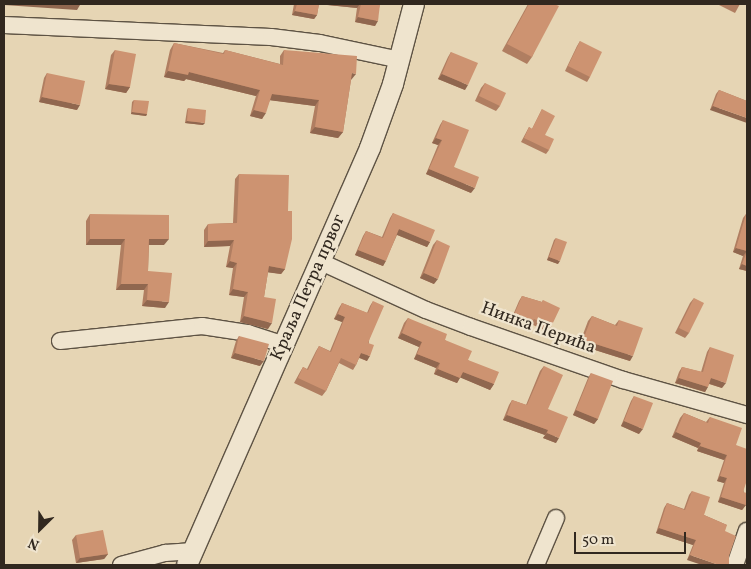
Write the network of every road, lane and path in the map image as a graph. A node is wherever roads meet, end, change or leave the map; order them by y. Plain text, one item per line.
1 (414, 4) edge
2 (4, 25) edge
3 (400, 60) junction
4 (321, 262) junction
5 (60, 341) dead end
6 (285, 345) junction
7 (747, 415) edge
8 (556, 518) dead end
9 (747, 531) edge
10 (190, 558) edge
11 (121, 565) edge
12 (536, 565) edge
13 (735, 565) edge

1 - 3 street, Краља Петра првог
2 - 3 street
3 - 4 street, Краља Петра првог
4 - 6 street, Краља Петра првог
4 - 7 street, Нинка Перића
5 - 6 street
6 - 10 street, Краља Петра првог
8 - 12 street
9 - 13 street
10 - 11 street

